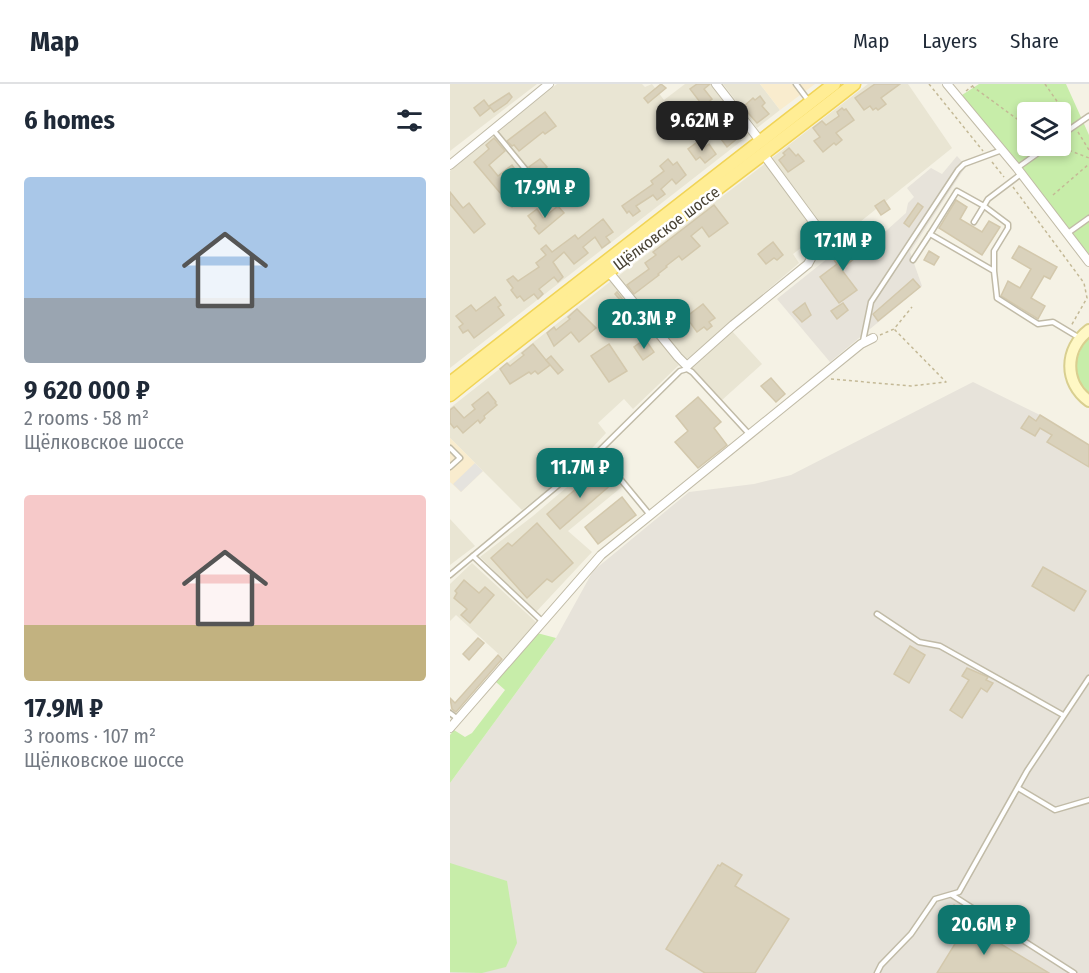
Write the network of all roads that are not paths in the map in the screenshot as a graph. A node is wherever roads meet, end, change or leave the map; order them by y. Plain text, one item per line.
1 (549, 84) edge
2 (716, 84) edge
3 (796, 84) edge
4 (834, 84) edge
5 (854, 84) edge
6 (947, 84) edge
7 (811, 103) junction
8 (1089, 116) edge
9 (1071, 128) edge
10 (492, 129) junction
11 (762, 149) junction
12 (1002, 150) junction
13 (1036, 156) edge
14 (450, 165) edge
15 (1019, 171) junction
16 (535, 181) dead end
17 (984, 206) junction
18 (1089, 218) edge
19 (974, 222) dead end
20 (1068, 233) junction
21 (930, 234) junction
22 (913, 260) dead end
23 (1089, 262) edge
24 (608, 271) junction
25 (994, 271) junction
26 (1089, 323) edge
27 (1089, 330) edge
28 (873, 338) road end
29 (1080, 339) junction
30 (861, 344) junction
31 (450, 383) edge
32 (450, 395) edge
33 (1089, 401) edge
34 (750, 435) junction
35 (450, 448) edge
36 (598, 452) junction
37 (450, 467) edge
38 (651, 515) junction
39 (472, 556) junction
40 (450, 575) edge
41 (877, 614) dead end
42 (543, 621) junction
43 (1089, 678) edge
44 (450, 713) edge
45 (1063, 716) junction
46 (458, 719) junction
47 (450, 728) edge
48 (1018, 788) junction
49 (1089, 800) edge
50 (951, 894) junction
51 (877, 973) edge
52 (1074, 973) edge

1 - 10 street
2 - 11 street
3 - 7 lane
4 - 7 main road, Щёлковское шоссе
5 - 11 main road, Щёлковское шоссе
6 - 12 street
7 - 11 main road, Щёлковское шоссе
8 - 9 lane
10 - 14 street
10 - 16 lane
11 - 24 main road, Щёлковское шоссе
11 - 24 street
11 - 31 main road, Щёлковское шоссе
12 - 15 street
12 - 30 lane
13 - 15 lane
15 - 17 lane
15 - 20 street
17 - 19 lane
17 - 21 lane
17 - 25 lane
18 - 20 lane
20 - 23 street
21 - 22 lane
21 - 25 lane
24 - 32 main road, Щёлковское шоссе
25 - 29 lane
26 - 29 street
27 - 29 street
28 - 30 street
29 - 33 street
30 - 34 street
34 - 36 lane
34 - 38 street
35 - 37 lane
36 - 38 lane
36 - 39 lane
38 - 42 street
39 - 40 lane
39 - 42 lane
41 - 45 lane
42 - 46 street
43 - 45 lane
44 - 46 lane
45 - 48 lane
46 - 47 street
48 - 49 lane
48 - 50 lane
50 - 51 lane
50 - 52 lane

